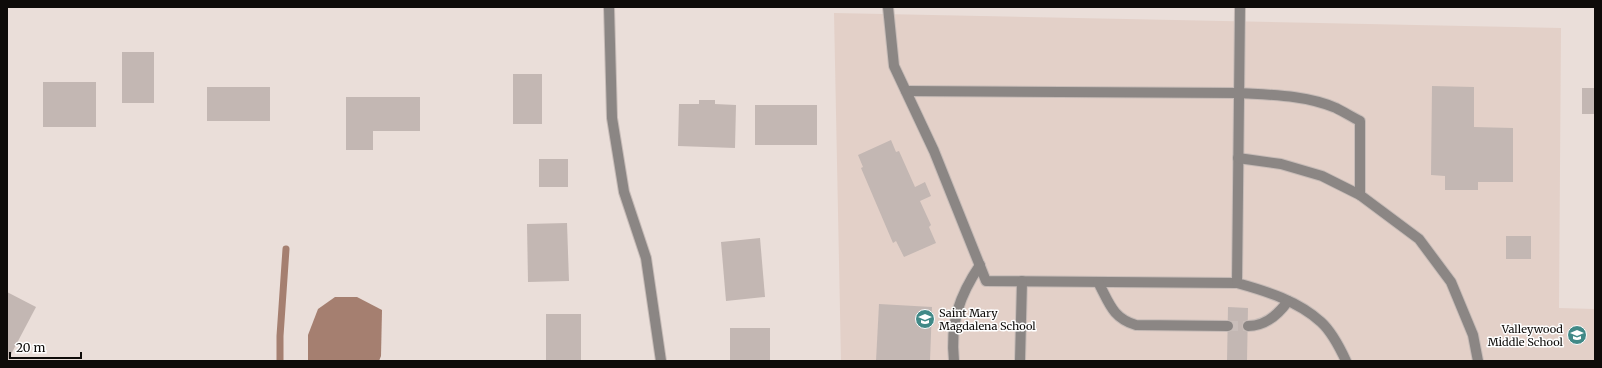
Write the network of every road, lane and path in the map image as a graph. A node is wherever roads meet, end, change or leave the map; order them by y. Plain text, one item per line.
1 (609, 7) edge
2 (888, 7) edge
3 (1240, 7) edge
4 (906, 91) junction
5 (1239, 93) junction
6 (1238, 158) junction
7 (1360, 195) junction
8 (980, 265) junction
9 (1022, 281) junction
10 (1098, 282) junction
11 (1237, 283) junction
12 (1288, 301) junction
13 (1228, 326) tunnel mouth
14 (1248, 326) tunnel mouth
15 (661, 361) edge
16 (954, 361) edge
17 (1020, 361) edge
18 (1346, 361) edge
19 (1478, 361) edge

1 - 15 street
2 - 4 street
3 - 5 street
4 - 5 street
4 - 8 street
5 - 6 street
5 - 7 street
6 - 7 street
6 - 11 street
7 - 19 street
8 - 9 street
8 - 16 street
9 - 10 street
9 - 17 street
10 - 11 street
10 - 13 street
11 - 12 street
12 - 14 street
12 - 18 street

